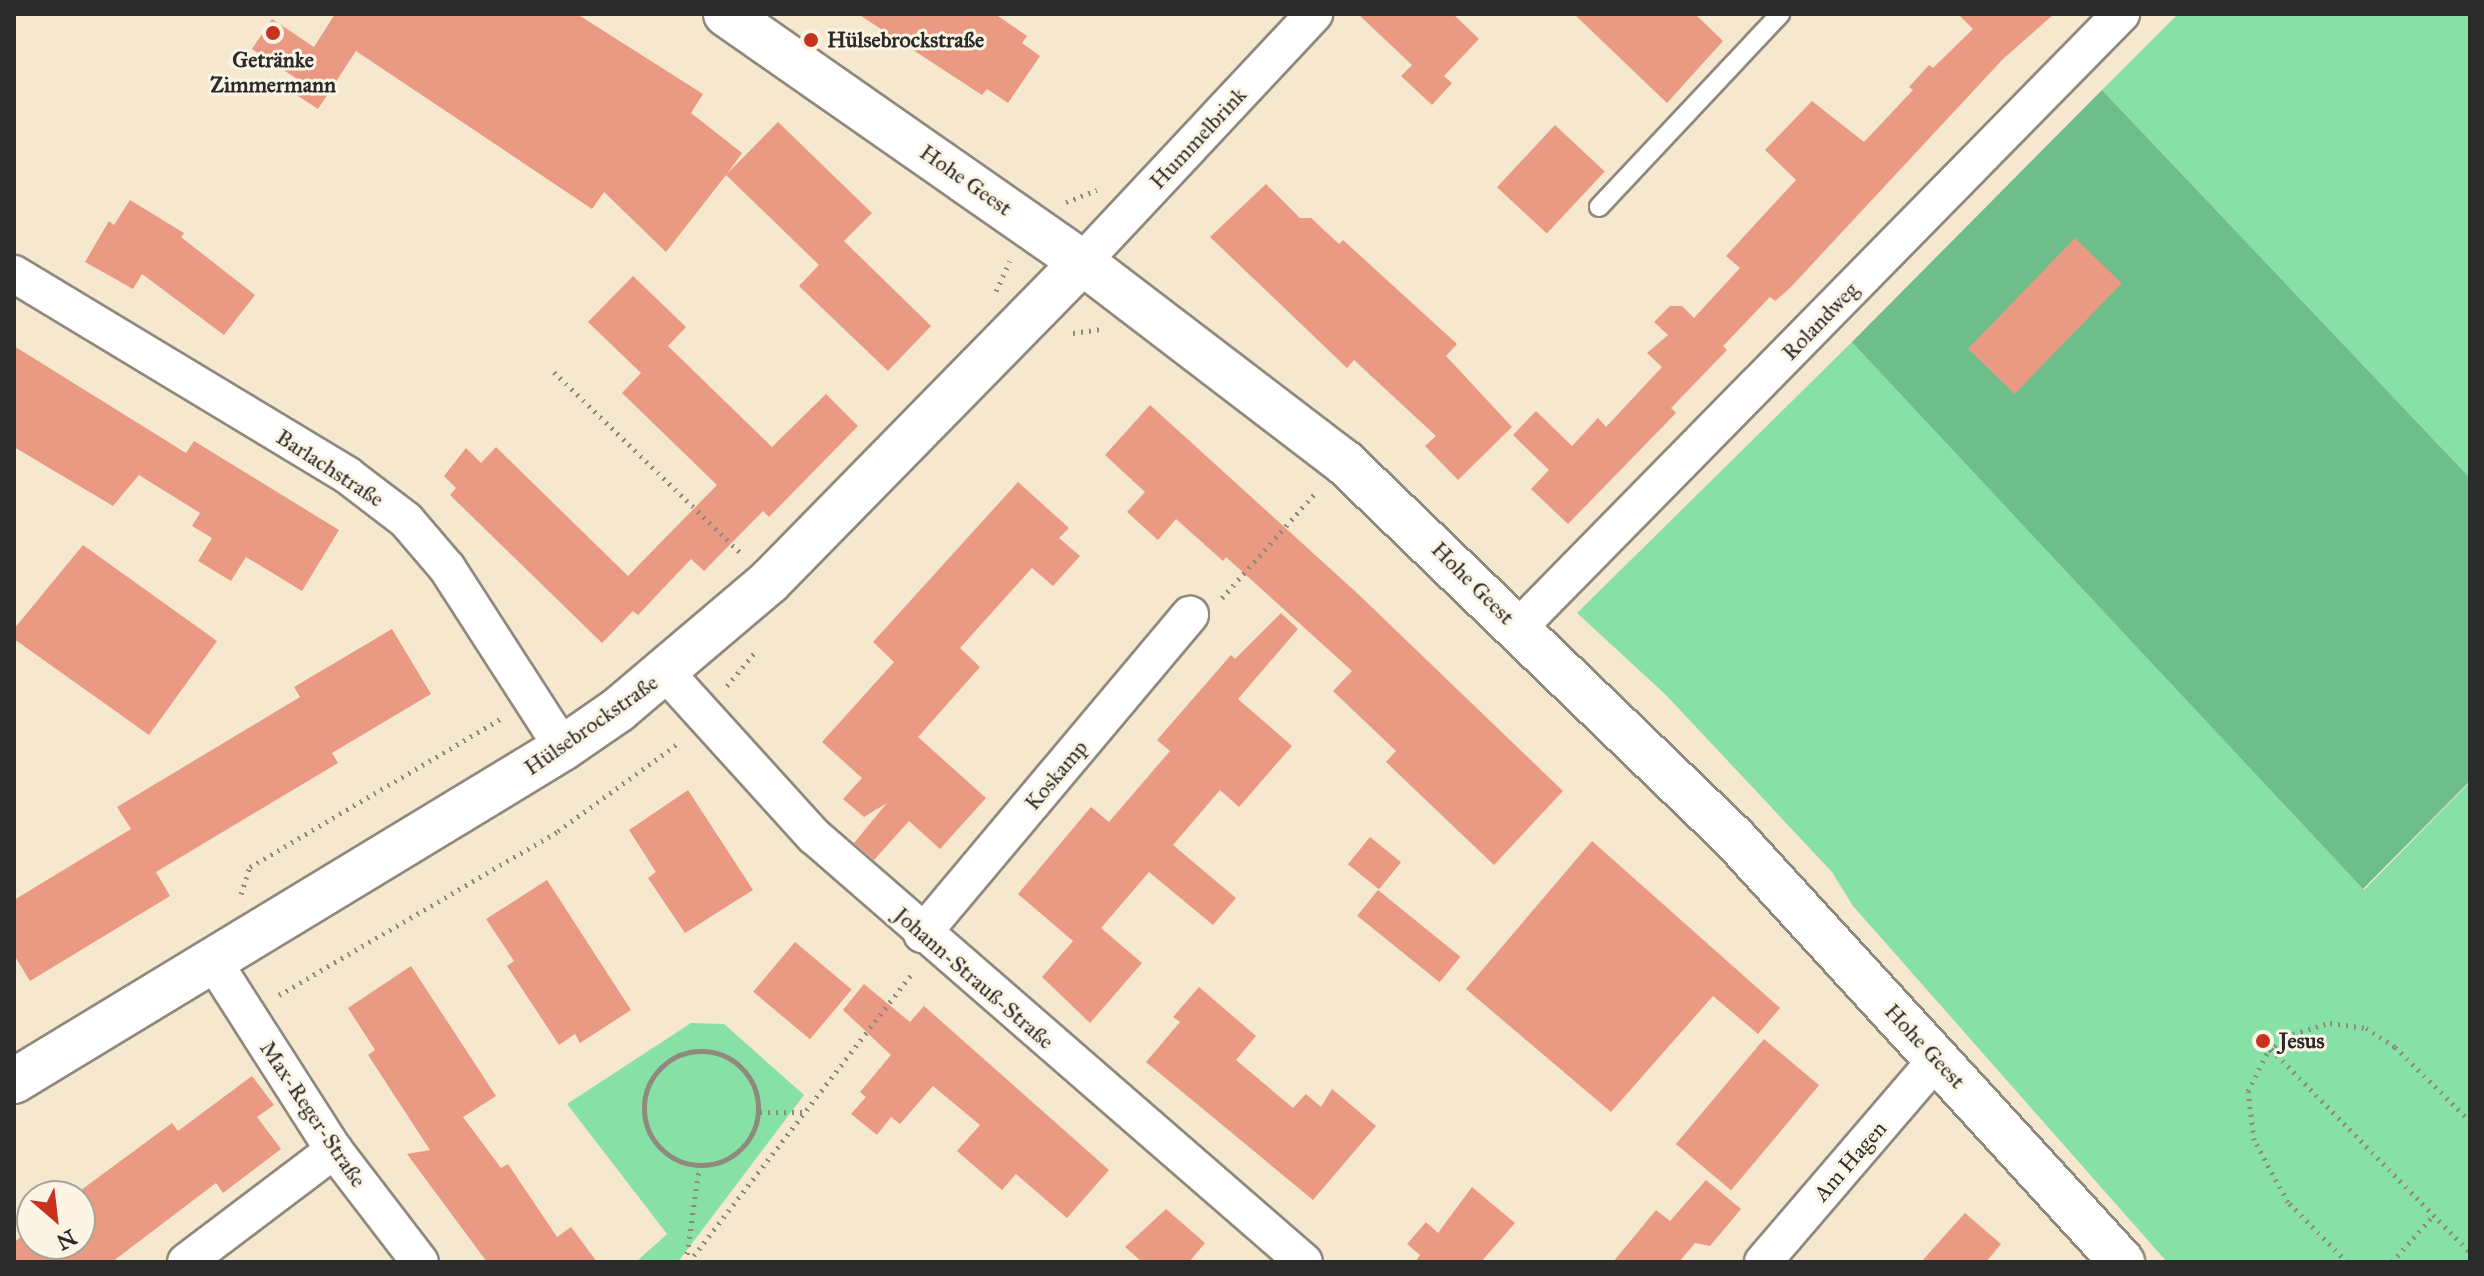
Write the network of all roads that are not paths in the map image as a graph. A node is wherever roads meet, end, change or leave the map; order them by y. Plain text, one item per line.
1 (726, 14) edge
2 (1314, 14) edge
3 (1780, 14) edge
4 (2121, 14) edge
5 (1599, 207) dead end
6 (1073, 272) junction
7 (14, 274) edge
8 (1190, 615) road end
9 (1518, 628) junction
10 (666, 673) junction
11 (563, 748) junction
12 (928, 940) junction
13 (213, 961) junction
14 (1937, 1059) junction
15 (16, 1076) edge
16 (334, 1150) junction
17 (186, 1262) edge
18 (420, 1262) edge
19 (1304, 1262) edge
20 (1763, 1262) edge
21 (2122, 1262) edge

1 - 6 street, Hohe Geest
2 - 6 street, Hummelbrink
3 - 5 lane
4 - 9 street, Rolandweg
6 - 9 street, Hohe Geest
6 - 10 street, Hülsebrockstraße
7 - 11 street, Barlachstraße
8 - 12 street, Koskamp
9 - 14 street, Hohe Geest
10 - 11 street, Hülsebrockstraße
10 - 12 street, Johann-Strauß-Straße
11 - 13 street, Hülsebrockstraße
12 - 19 street, Johann-Strauß-Straße
13 - 15 street, Hülsebrockstraße
13 - 16 street, Max-Reger-Straße
14 - 20 street, Am Hagen
14 - 21 street, Hohe Geest
16 - 17 street
16 - 18 street, Max-Reger-Straße

